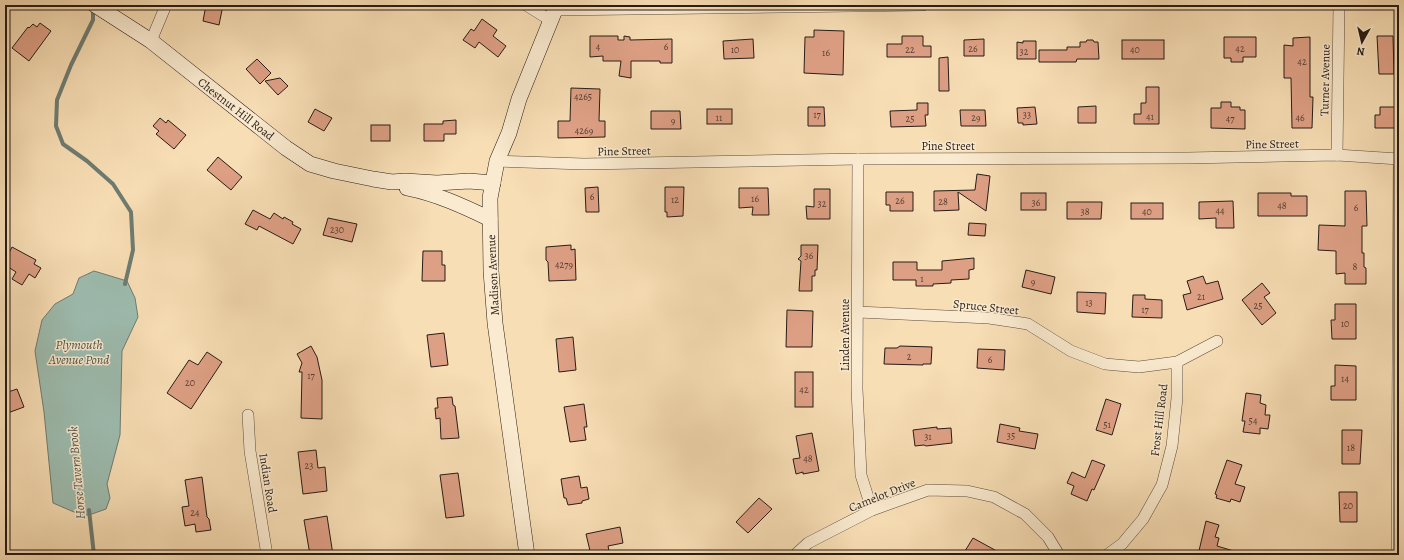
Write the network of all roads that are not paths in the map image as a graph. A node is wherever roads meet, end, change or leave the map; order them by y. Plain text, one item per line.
1 (166, 5) edge
2 (526, 5) edge
3 (923, 5) edge
4 (1339, 5) edge
5 (100, 8) edge
6 (554, 12) edge
7 (151, 41) junction
8 (1337, 155) junction
9 (858, 159) junction
10 (1399, 159) edge
11 (497, 161) junction
12 (392, 182) junction
13 (493, 183) junction
14 (490, 219) junction
15 (858, 312) junction
16 (1217, 341) dead end
17 (1177, 362) junction
18 (248, 415) dead end
19 (872, 510) junction
20 (1398, 525) edge
21 (267, 555) edge
22 (527, 555) edge
23 (795, 555) edge
24 (1059, 555) edge
25 (1107, 555) edge
26 (1397, 555) edge

1 - 7 street
2 - 6 street
3 - 6 street
4 - 8 street, Turner Avenue
5 - 7 street, Chestnut Hill Road
6 - 11 street, Madison Avenue
7 - 12 street, Chestnut Hill Road
8 - 9 street, Pine Street
8 - 10 street, Pine Street
9 - 11 street, Pine Street
9 - 15 street, Linden Avenue
10 - 20 street
11 - 13 street, Madison Avenue
12 - 13 street, Chestnut Hill Road
12 - 14 street, Chestnut Hill Road
13 - 14 street, Madison Avenue
14 - 22 street, Madison Avenue
15 - 17 street, Spruce Street
15 - 19 street, Linden Avenue
16 - 17 street, Spruce Street
17 - 25 street, Frost Hill Road
18 - 21 street, Indian Road
19 - 23 street, Camelot Drive
19 - 24 street, Camelot Drive
20 - 26 street

